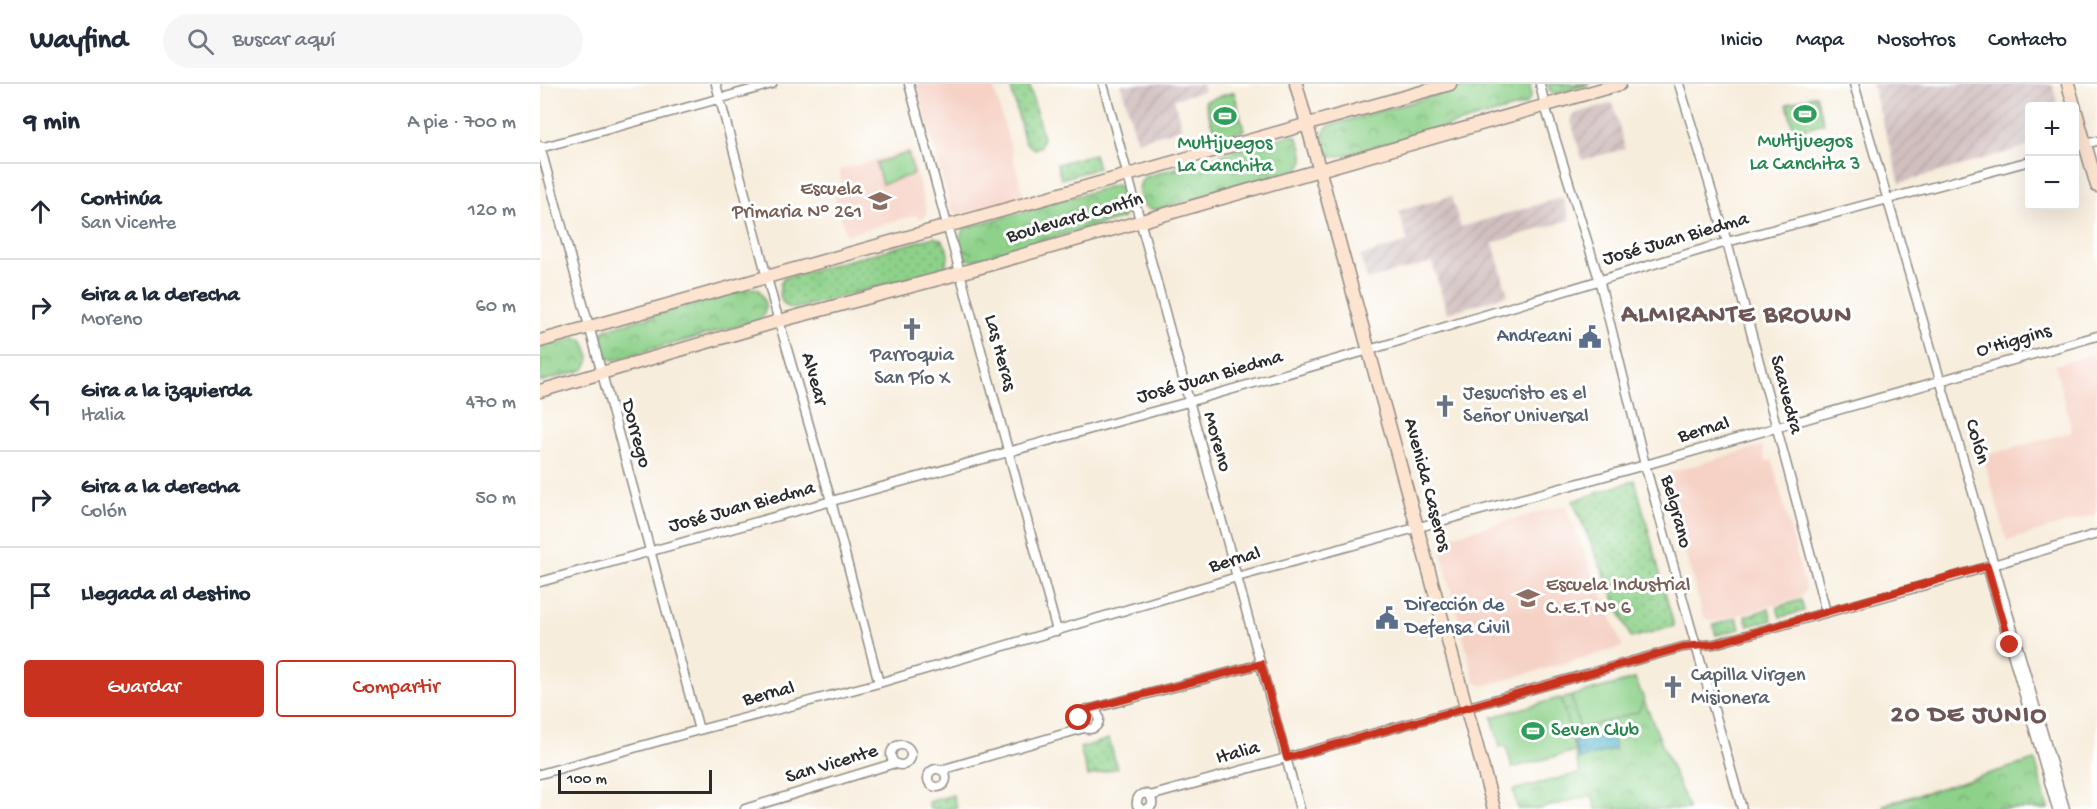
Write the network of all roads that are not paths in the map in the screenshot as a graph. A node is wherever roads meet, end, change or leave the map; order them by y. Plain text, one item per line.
1 (716, 84) edge
2 (771, 84) edge
3 (909, 84) edge
4 (1103, 84) edge
5 (1296, 84) edge
6 (1450, 84) edge
7 (1540, 84) edge
8 (1620, 84) edge
9 (1679, 84) edge
10 (1854, 84) edge
11 (2068, 84) edge
12 (720, 98) junction
13 (1545, 106) junction
14 (1307, 124) junction
15 (2086, 144) edge
16 (540, 147) edge
17 (2025, 162) edge
18 (1320, 170) junction
19 (1128, 175) junction
20 (2097, 186) edge
21 (1887, 200) junction
22 (1140, 221) junction
23 (947, 226) junction
24 (1727, 242) junction
25 (960, 273) junction
26 (767, 276) junction
27 (1599, 279) junction
28 (779, 321) junction
29 (590, 327) junction
30 (2097, 336) edge
31 (540, 341) edge
32 (1370, 350) junction
33 (601, 373) junction
34 (1941, 381) junction
35 (540, 391) edge
36 (1188, 402) junction
37 (1777, 427) junction
38 (1008, 451) junction
39 (1645, 465) junction
40 (831, 501) junction
41 (1417, 529) junction
42 (2097, 534) edge
43 (650, 550) junction
44 (1990, 565) junction
45 (1237, 577) junction
46 (540, 582) edge
47 (1826, 612) junction
48 (1057, 631) junction
49 (1695, 646) junction
50 (1261, 664) junction
51 (879, 683) junction
52 (1466, 708) junction
53 (1091, 709) junction
54 (1084, 728) junction
55 (699, 730) junction
56 (1287, 758) junction
57 (896, 763) dead end
58 (941, 770) dead end
59 (540, 774) edge
60 (1150, 796) junction
61 (2058, 798) junction
62 (745, 809) edge
63 (1141, 809) edge
64 (1147, 809) edge
65 (1300, 809) edge
66 (1494, 809) edge
67 (1742, 809) edge
68 (2057, 809) edge
69 (2065, 809) edge

1 - 12 street, Alvear
2 - 12 street
3 - 23 street, Las Heras
4 - 19 street, Moreno
5 - 14 main road, Avenida Caseros
6 - 14 main road, Boulevard Contín
7 - 13 street, Belgrano
8 - 13 main road, Boulevard Contín
9 - 24 street, Saavedra
10 - 21 street, Colón
11 - 15 main road
12 - 16 street
12 - 26 street, Alvear
13 - 18 main road, Boulevard Contín
13 - 27 street, Belgrano
14 - 18 main road, Avenida Caseros
14 - 19 main road, Boulevard Contín
15 - 20 main road
16 - 29 street, Dorrego
17 - 21 street, José Juan Biedma
18 - 22 main road, Boulevard Contín
18 - 32 main road, Avenida Caseros
19 - 22 street, Moreno
19 - 23 main road, Boulevard Contín
21 - 24 street, José Juan Biedma
21 - 34 street, Colón
22 - 25 main road, Boulevard Contín
22 - 36 street, Moreno
23 - 25 street, Las Heras
23 - 26 main road, Boulevard Contín
24 - 27 street, José Juan Biedma
24 - 37 street, Saavedra
25 - 28 main road, Boulevard Contín
25 - 38 street, Las Heras
26 - 28 street, Alvear
26 - 29 main road, Boulevard Contín
27 - 32 street, José Juan Biedma
27 - 39 street, Belgrano
28 - 33 main road, Boulevard Contín
28 - 40 street, Alvear
29 - 31 main road, Boulevard Contín
29 - 33 street, Dorrego
30 - 34 street, O'Higgins
32 - 36 street, José Juan Biedma
32 - 41 main road, Avenida Caseros
33 - 35 main road, Boulevard Contín
33 - 43 street, Dorrego
34 - 37 street, Bernal
34 - 44 street, Colón
36 - 38 street, José Juan Biedma
36 - 45 street, Moreno
37 - 39 street, Bernal
37 - 47 street, Saavedra
38 - 40 street, José Juan Biedma
38 - 48 street, Las Heras
39 - 41 street, Bernal
39 - 49 street, Belgrano
40 - 43 street, José Juan Biedma
40 - 51 street, Alvear
41 - 45 street, Bernal
41 - 52 main road, Avenida Caseros
42 - 44 street, Italia
43 - 46 street, José Juan Biedma
43 - 55 street, Dorrego
44 - 47 street, Italia
44 - 61 street, Colón
45 - 48 street, Bernal
45 - 50 street, Moreno
47 - 49 street, Italia
48 - 51 street, Bernal
49 - 52 street, Italia
49 - 67 street, Belgrano
50 - 53 street
50 - 56 street, Moreno
51 - 55 street, Bernal
52 - 56 street, Italia
52 - 66 main road, Avenida Caseros
53 - 54 street
53 - 54 street
54 - 58 street
55 - 59 street, Bernal
56 - 60 street, Italia
56 - 65 street, Moreno
57 - 62 street, San Vicente
60 - 63 street
60 - 64 street
61 - 68 street, Colón
61 - 69 street, Colón

